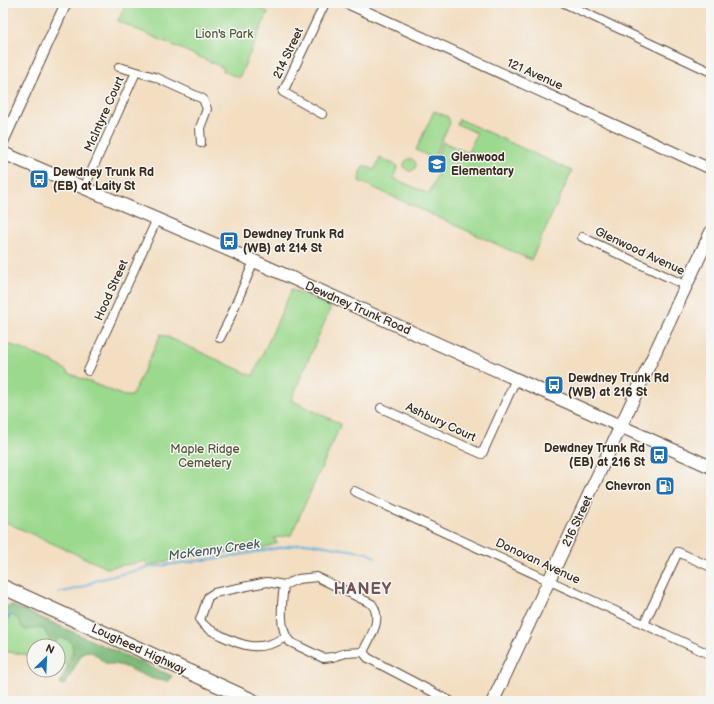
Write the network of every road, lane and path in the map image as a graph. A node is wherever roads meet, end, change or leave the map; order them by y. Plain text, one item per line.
1 (66, 3) edge
2 (325, 3) edge
3 (347, 3) edge
4 (564, 3) edge
5 (119, 67) dead end
6 (136, 72) junction
7 (711, 72) edge
8 (322, 114) dead end
9 (3, 142) edge
10 (201, 143) dead end
11 (3, 153) edge
12 (711, 168) edge
13 (84, 188) junction
14 (157, 219) junction
15 (711, 232) edge
16 (582, 237) dead end
17 (254, 261) junction
18 (687, 286) junction
19 (220, 338) dead end
20 (88, 371) dead end
21 (516, 379) junction
22 (381, 408) dead end
23 (622, 427) junction
24 (711, 467) edge
25 (354, 492) dead end
26 (711, 567) edge
27 (550, 580) junction
28 (284, 585) junction
29 (3, 586) edge
30 (644, 624) junction
31 (286, 637) junction
32 (363, 652) junction
33 (711, 655) edge
34 (253, 701) edge
35 (450, 701) edge
36 (493, 701) edge

1 - 9 street
2 - 8 street, 214 Street
3 - 12 street, 121 Avenue
4 - 7 street
5 - 6 street, McIntyre Court
6 - 10 street, McIntyre Court
6 - 13 street, McIntyre Court
11 - 13 main road, Dewdney Trunk Road
13 - 14 main road, Dewdney Trunk Road
14 - 17 main road, Dewdney Trunk Road
14 - 20 street, Hood Street
15 - 18 main road, 216 Street
16 - 18 street, Glenwood Avenue
17 - 19 street
17 - 21 main road, Dewdney Trunk Road
18 - 23 main road, 216 Street
21 - 22 street, Ashbury Court
21 - 23 main road, Dewdney Trunk Road
23 - 24 main road, Dewdney Trunk Road
23 - 27 main road, 216 Street
25 - 27 street, Donovan Avenue
26 - 30 street
27 - 30 street, Donovan Avenue
27 - 36 main road, 216 Street
28 - 31 street
28 - 31 street
28 - 32 street
29 - 34 highway, Lougheed Highway
30 - 33 street, Donovan Avenue
31 - 32 street
32 - 35 street

